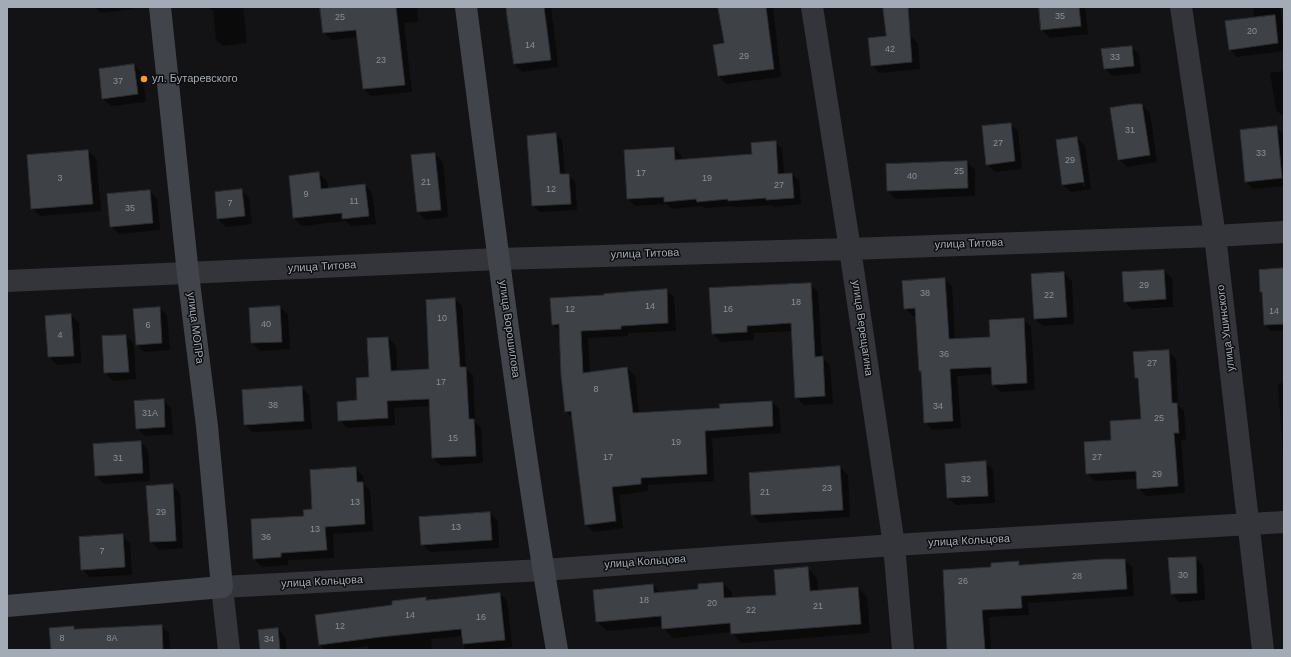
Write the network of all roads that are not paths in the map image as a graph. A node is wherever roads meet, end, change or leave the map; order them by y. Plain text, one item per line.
1 (160, 7) edge
2 (466, 7) edge
3 (812, 7) edge
4 (1181, 7) edge
5 (1284, 232) edge
6 (1215, 236) junction
7 (850, 249) junction
8 (499, 259) junction
9 (188, 274) junction
10 (7, 281) edge
11 (1284, 522) edge
12 (1249, 524) junction
13 (894, 545) junction
14 (543, 570) junction
15 (222, 587) junction
16 (7, 606) edge
17 (229, 650) edge
18 (557, 650) edge
19 (903, 650) edge
20 (1263, 650) edge

1 - 9 main road, улица МОПРа
2 - 8 main road, улица Ворошилова
3 - 7 street, улица Верещагина
4 - 6 street, улица Ушинского
5 - 6 street, улица Титова
6 - 7 street, улица Титова
6 - 12 street, улица Ушинского
7 - 8 street, улица Титова
7 - 13 street, улица Верещагина
8 - 9 street, улица Титова
8 - 14 main road, улица Ворошилова
9 - 10 street, улица Титова
9 - 15 main road, улица МОПРа
11 - 12 street, улица Кольцова
12 - 13 street, улица Кольцова
12 - 20 street, улица Ушинского
13 - 14 street, улица Кольцова
13 - 19 street, улица Верещагина
14 - 15 street, улица Кольцова
14 - 18 main road, улица Ворошилова
15 - 16 main road, улица Кольцова
15 - 17 street, улица МОПРа

